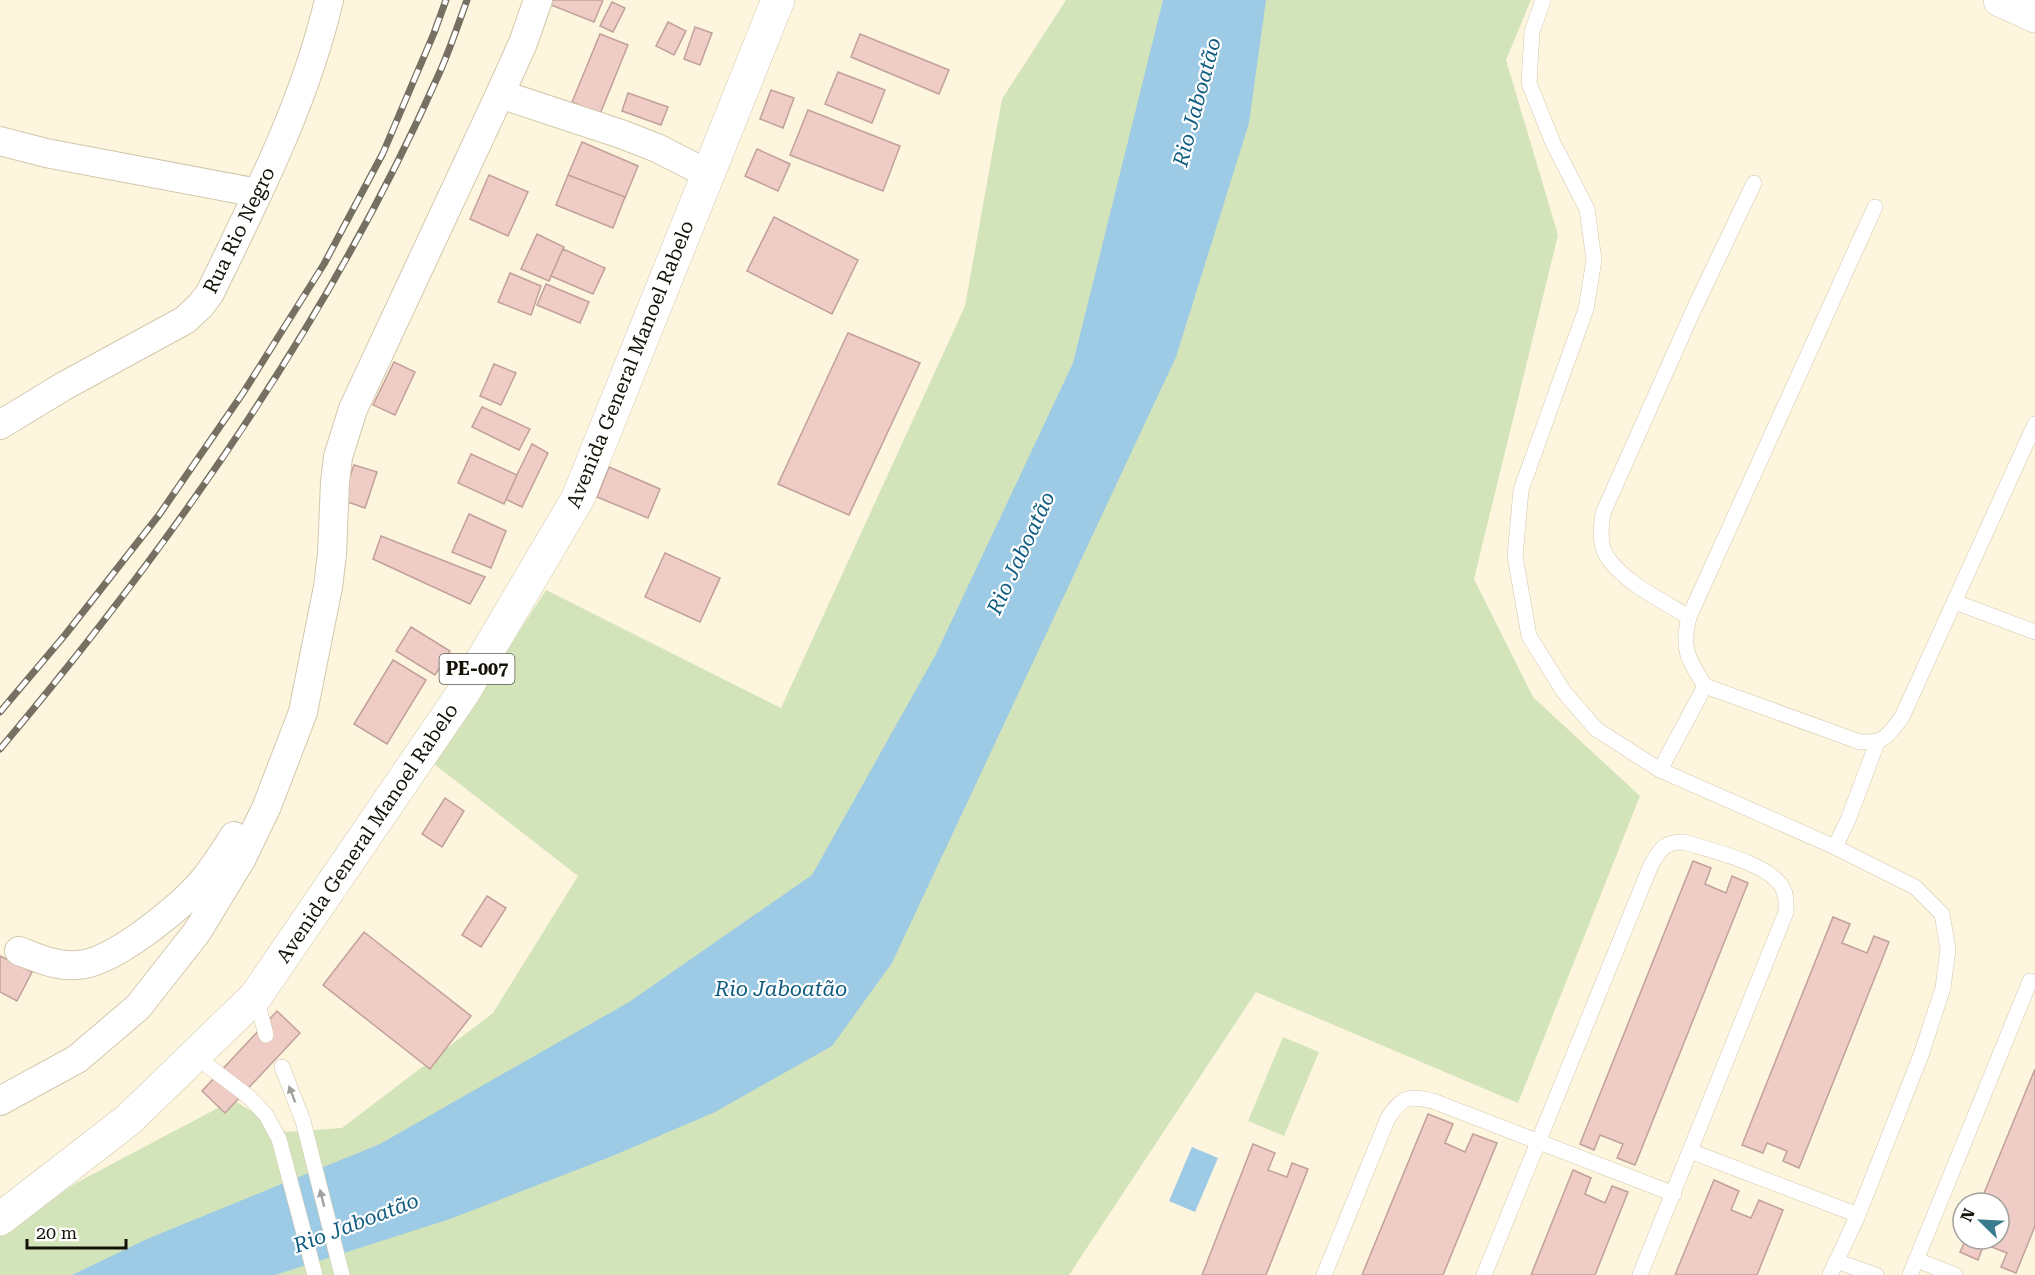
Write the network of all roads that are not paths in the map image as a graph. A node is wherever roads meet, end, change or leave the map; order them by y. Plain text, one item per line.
1 (329, 0) edge
2 (538, 0) edge
3 (778, 0) edge
4 (1543, 0) edge
5 (2000, 0) edge
6 (2035, 16) edge
7 (500, 94) junction
8 (0, 141) edge
9 (708, 174) junction
10 (1754, 183) dead end
11 (258, 193) junction
12 (1875, 207) dead end
13 (2035, 424) edge
14 (0, 425) edge
15 (1955, 602) junction
16 (1689, 617) junction
17 (2035, 632) edge
18 (1705, 686) junction
19 (1877, 743) junction
20 (284, 762) junction
21 (1660, 770) junction
22 (1835, 847) junction
23 (20, 951) dead end
24 (2030, 981) dead end
25 (255, 996) junction
26 (266, 1035) dead end
27 (195, 1056) junction
28 (282, 1067) dead end
29 (0, 1101) edge
30 (1538, 1140) junction
31 (1690, 1151) junction
32 (1674, 1194) junction
33 (1858, 1215) junction
34 (0, 1220) edge
35 (1917, 1260) junction
36 (1833, 1268) edge
37 (315, 1275) edge
38 (342, 1275) edge
39 (1324, 1275) edge
40 (1484, 1275) edge
41 (1640, 1275) edge
42 (1876, 1275) edge
43 (1910, 1275) edge
44 (1955, 1275) edge

1 - 11 street, Rua Rio Negro
2 - 7 street
3 - 9 main road, Avenida General Manoel Rabelo / PE-007
4 - 21 lane
5 - 6 main road
7 - 9 street
7 - 20 street
8 - 11 street
9 - 25 main road, Avenida General Manoel Rabelo / PE-007
10 - 16 lane
11 - 14 street, Rua Rio Negro
12 - 16 lane
13 - 15 lane
15 - 17 lane
15 - 19 lane
16 - 18 lane
18 - 19 lane
18 - 21 lane
19 - 22 lane
20 - 23 street
20 - 29 street
21 - 22 lane
22 - 33 lane
24 - 35 lane
25 - 26 lane
25 - 27 main road, Avenida General Manoel Rabelo / PE-007
27 - 34 main road, Avenida General Manoel Rabelo / PE-007
27 - 37 lane
38 -> 28 lane
30 - 31 lane
30 - 32 lane
30 - 39 lane
30 - 40 lane
31 - 32 lane
31 - 33 lane
32 - 41 lane
33 - 36 lane
35 - 43 lane
35 - 44 lane
36 - 42 lane

